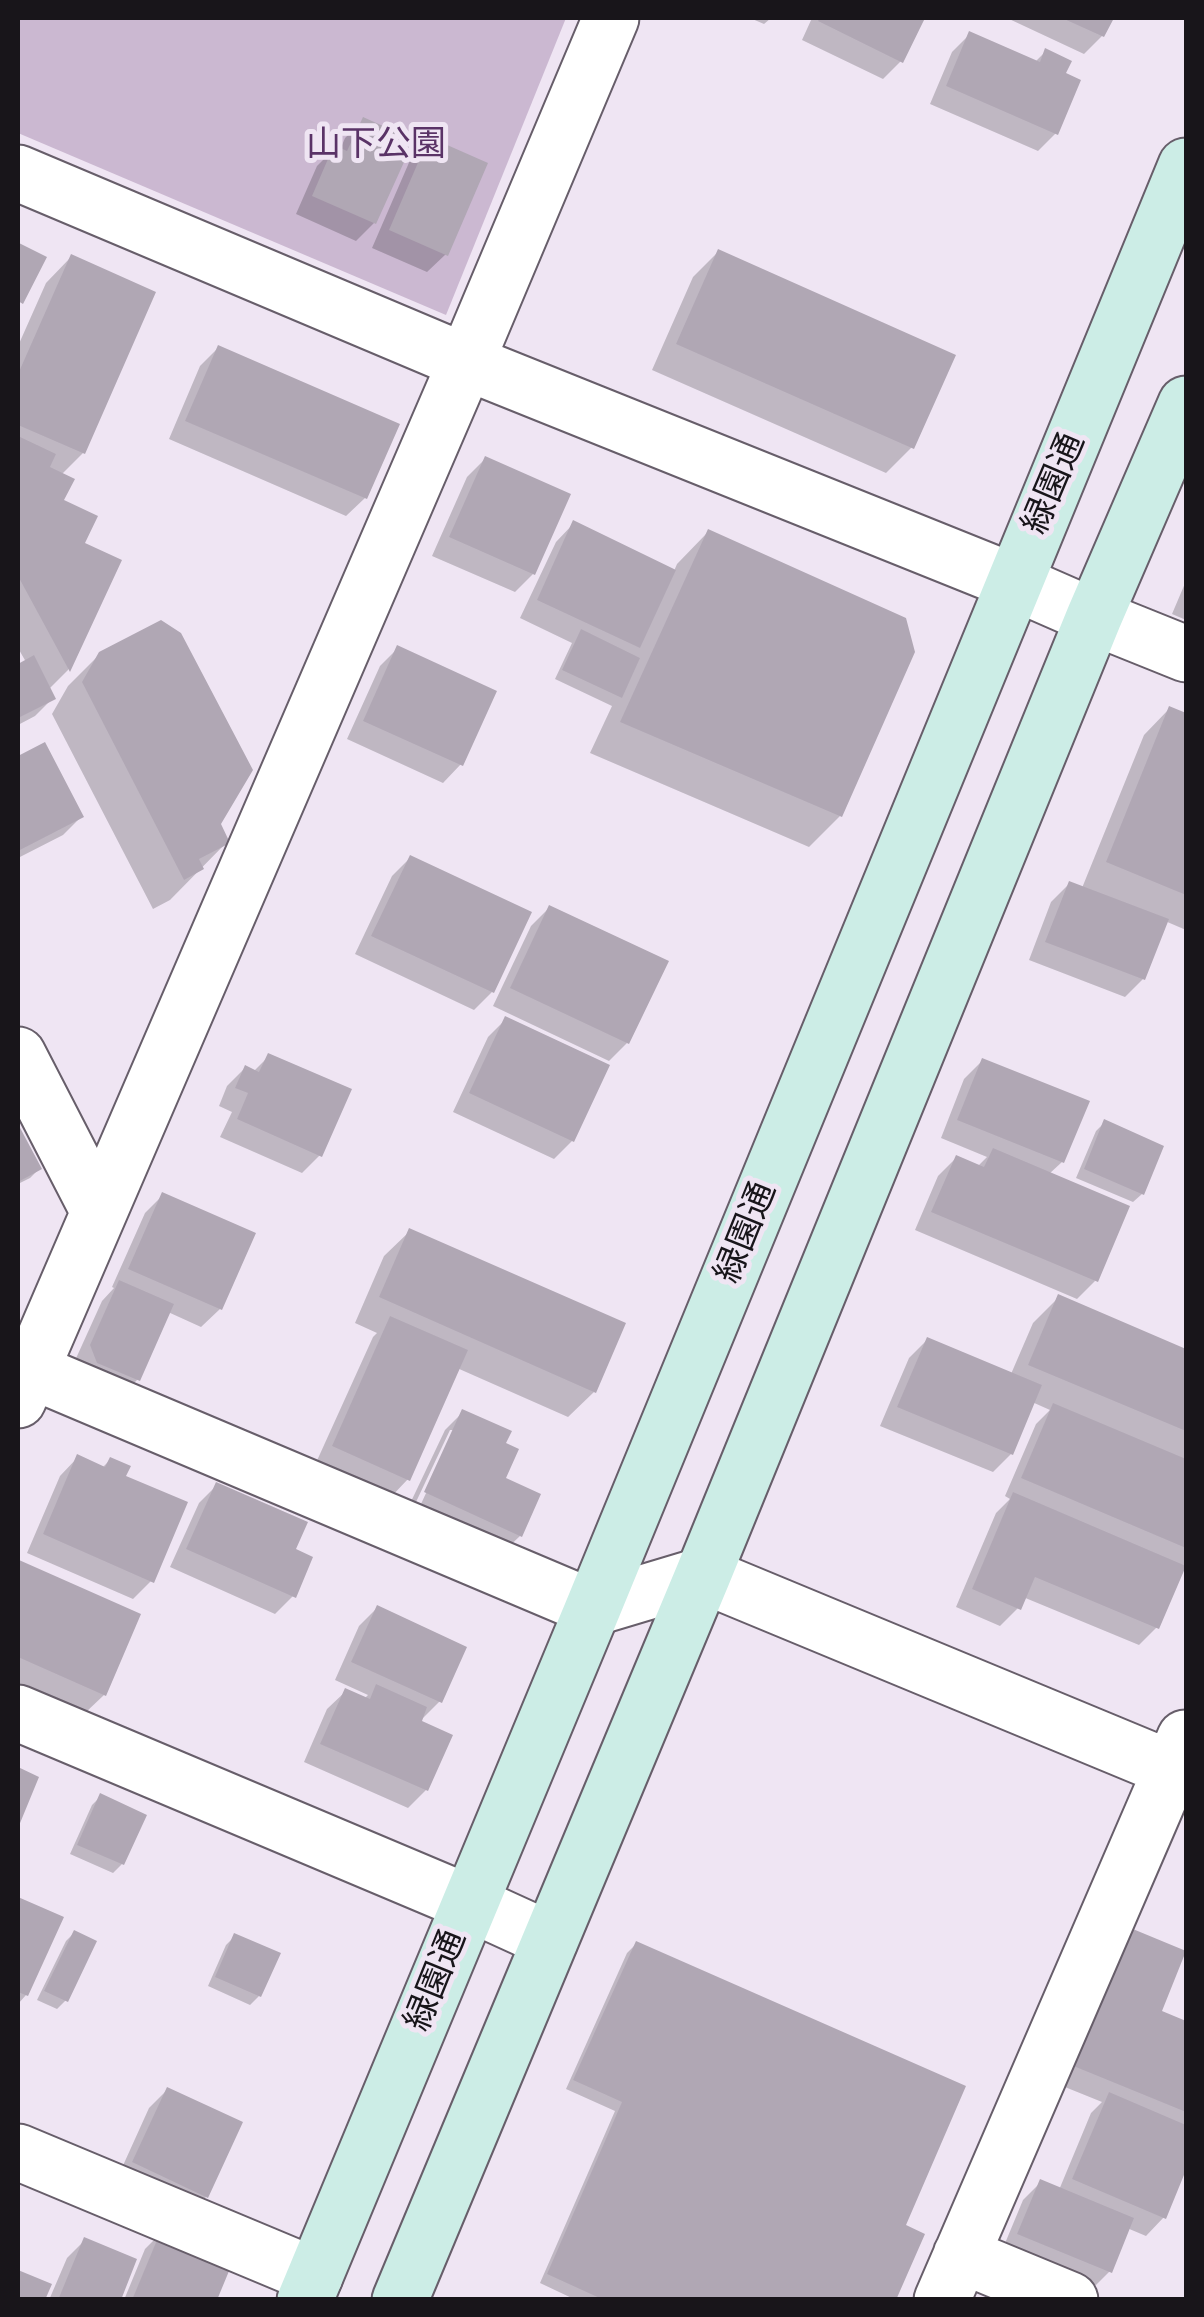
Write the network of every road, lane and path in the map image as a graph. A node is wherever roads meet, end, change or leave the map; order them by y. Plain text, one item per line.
1 (611, 18) edge
2 (1186, 166) edge
3 (18, 173) edge
4 (466, 362) junction
5 (1186, 404) edge
6 (1014, 582) junction
7 (1094, 618) junction
8 (1186, 654) edge
9 (18, 1055) edge
10 (99, 1212) junction
11 (22, 1378) edge
12 (702, 1575) junction
13 (594, 1608) junction
14 (18, 1713) edge
15 (1182, 1759) edge
16 (469, 1903) junction
17 (550, 1940) junction
18 (18, 2152) edge
19 (952, 2277) edge
20 (310, 2288) edge
21 (400, 2300) edge
22 (1070, 2300) edge

1 - 4 street
2 - 6 street, 緑園通
3 - 4 street
4 - 6 street
4 - 10 street
5 - 7 street
6 - 7 street
6 - 13 street, 緑園通
7 - 8 street
7 - 12 street
9 - 10 street
10 - 11 street
11 - 13 street
12 - 13 street
12 - 15 street
12 - 17 street
13 - 16 street, 緑園通
14 - 16 street
15 - 19 street
16 - 17 street
16 - 20 street, 緑園通
17 - 21 street
18 - 20 street
19 - 22 street

